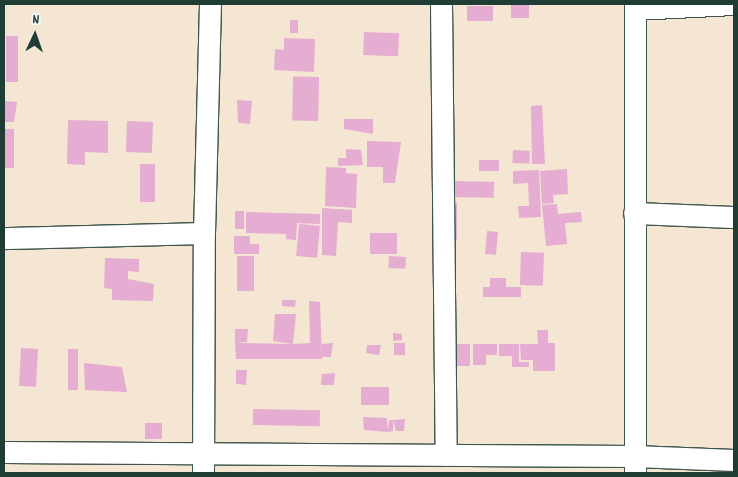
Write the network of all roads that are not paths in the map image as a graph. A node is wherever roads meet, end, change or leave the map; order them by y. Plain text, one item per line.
1 (210, 4) edge
2 (441, 4) edge
3 (734, 4) edge
4 (635, 6) edge
5 (634, 213) junction
6 (734, 217) edge
7 (204, 233) junction
8 (4, 238) edge
9 (4, 452) edge
10 (446, 455) junction
11 (734, 460) edge
12 (203, 463) edge
13 (635, 464) edge

1 - 7 street
2 - 10 street
3 - 4 street
4 - 5 street
5 - 6 street
5 - 13 street
7 - 8 street
7 - 12 street
9 - 12 street
10 - 12 street
10 - 13 street
11 - 13 street

